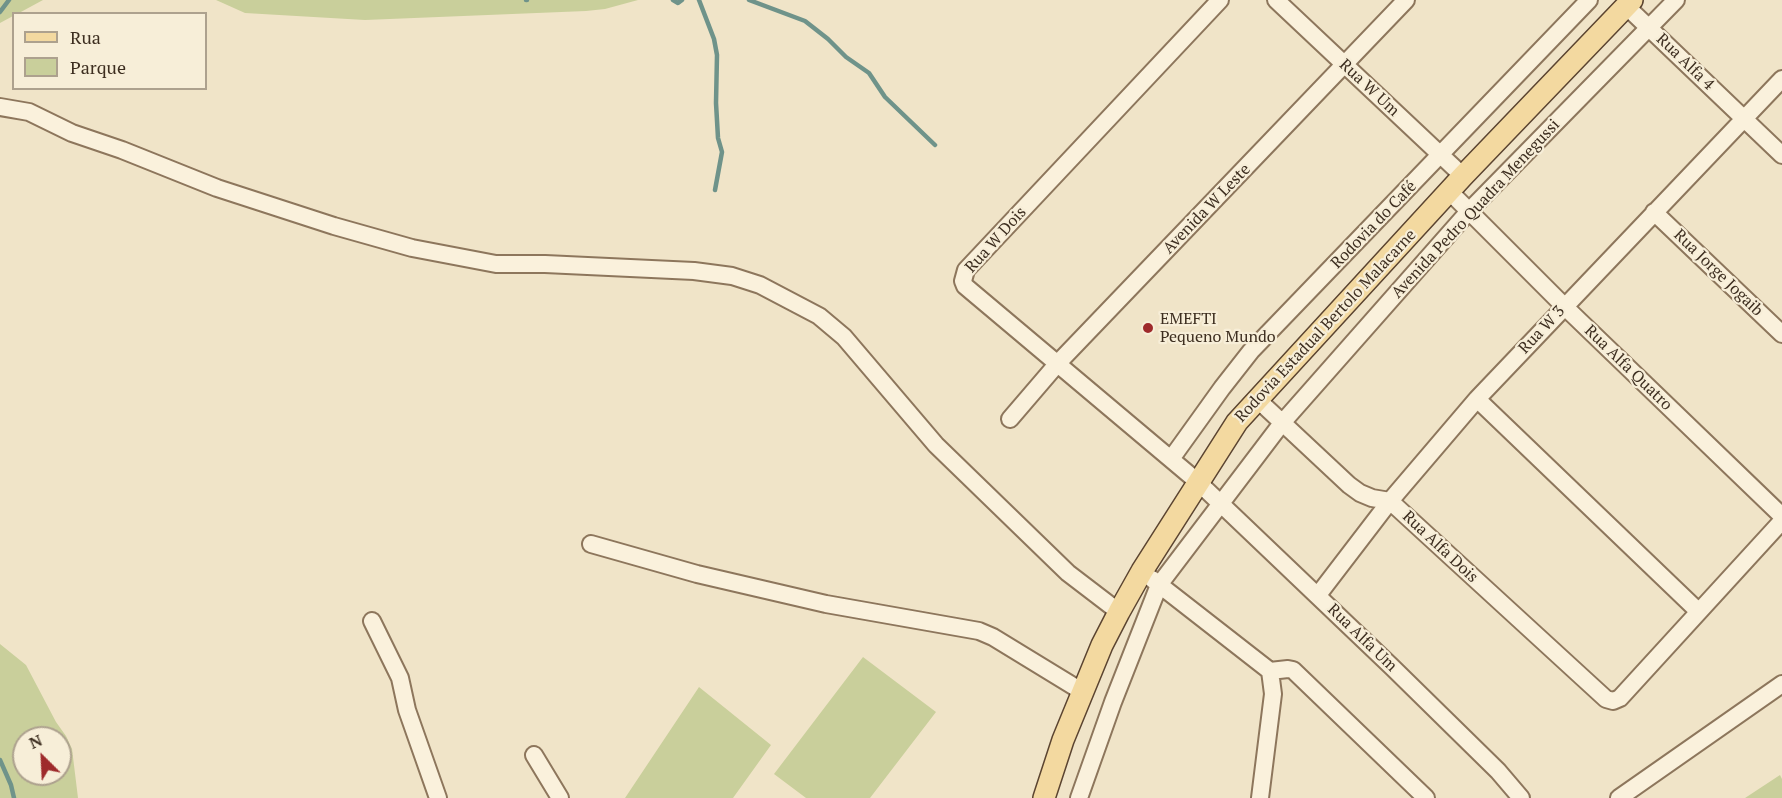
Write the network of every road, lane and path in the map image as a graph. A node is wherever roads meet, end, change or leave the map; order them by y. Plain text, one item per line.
1 (1220, 0) edge
2 (1276, 0) edge
3 (1406, 0) edge
4 (1588, 0) edge
5 (1676, 0) edge
6 (1629, 3) edge
7 (1649, 28) junction
8 (1345, 65) junction
9 (1782, 79) edge
10 (0, 107) edge
11 (1744, 119) junction
12 (1441, 155) junction
13 (1782, 155) edge
14 (1457, 184) junction
15 (1470, 210) junction
16 (1654, 212) junction
17 (1564, 306) junction
18 (1782, 334) edge
19 (1058, 363) junction
20 (1257, 399) junction
21 (1477, 399) junction
22 (1010, 419) dead end
23 (1282, 423) junction
24 (1171, 459) junction
25 (1198, 482) junction
26 (1390, 501) junction
27 (1221, 504) junction
28 (1782, 516) edge
29 (1782, 521) edge
30 (591, 544) dead end
31 (1142, 571) junction
32 (1158, 585) junction
33 (1318, 595) junction
34 (1698, 611) junction
35 (1119, 612) junction
36 (372, 621) dead end
37 (1270, 670) junction
38 (1782, 684) edge
39 (1083, 692) junction
40 (534, 755) dead end
41 (438, 798) edge
42 (560, 798) edge
43 (1044, 798) edge
44 (1079, 798) edge
45 (1260, 798) edge
46 (1426, 798) edge
47 (1521, 798) edge
48 (1619, 798) edge

1 - 19 street, Rua W Dois
2 - 8 street, Rua W Um
3 - 8 street, Avenida W Leste
4 - 12 street, Rodovia do Café
5 - 7 street, Avenida Pedro Quadra Menegussi
6 - 7 street, Rua Alfa 4
6 - 14 main road, Rodovia Estadual Bertolo Malacarne
7 - 11 street, Rua Alfa 4
7 - 15 street, Avenida Pedro Quadra Menegussi
8 - 12 street, Rua W Um
8 - 19 street, Avenida W Leste
9 - 11 street, Rua W 3
10 - 35 street
11 - 13 street, Rua Alfa 4
11 - 16 street, Rua W 3
12 - 14 street, Rua W Um
12 - 24 street, Rodovia do Café
14 - 15 street, Rua Alfa Quatro
14 - 20 main road, Rodovia Estadual Bertolo Malacarne
15 - 17 street, Rua Alfa Quatro
15 - 23 street, Avenida Pedro Quadra Menegussi
16 - 17 street, Rua W 3
16 - 18 street, Rua Jorge Jogaib
17 - 21 street, Rua W 3
17 - 28 street, Rua Alfa Quatro
19 - 22 street, Avenida W Leste
19 - 24 street, Rua W Dois
20 - 23 street, Rua Alfa Dois
20 - 25 main road, Rodovia Estadual Bertolo Malacarne
21 - 26 street, Rua W 3
21 - 34 street
23 - 26 street, Rua Alfa Dois
23 - 27 street, Avenida Pedro Quadra Menegussi
24 - 25 street, Rua W Dois
25 - 27 street, Rua Alfa Um
25 - 31 main road, Rodovia Estadual Bertolo Malacarne
26 - 33 street, Rua W 3
26 - 34 street, Rua Alfa Dois
27 - 32 street, Avenida Pedro Quadra Menegussi
27 - 33 street, Rua Alfa Um
29 - 34 street
30 - 39 street
31 - 32 street
31 - 35 main road, Rodovia Estadual Bertolo Malacarne
32 - 37 street
32 - 44 street, Avenida Pedro Quadra Menegussi
33 - 47 street, Rua Alfa Um
35 - 39 main road, Rodovia Estadual Bertolo Malacarne
36 - 41 street
37 - 45 street
37 - 46 street
38 - 48 street
39 - 43 main road, Rodovia Estadual Bertolo Malacarne
40 - 42 street

